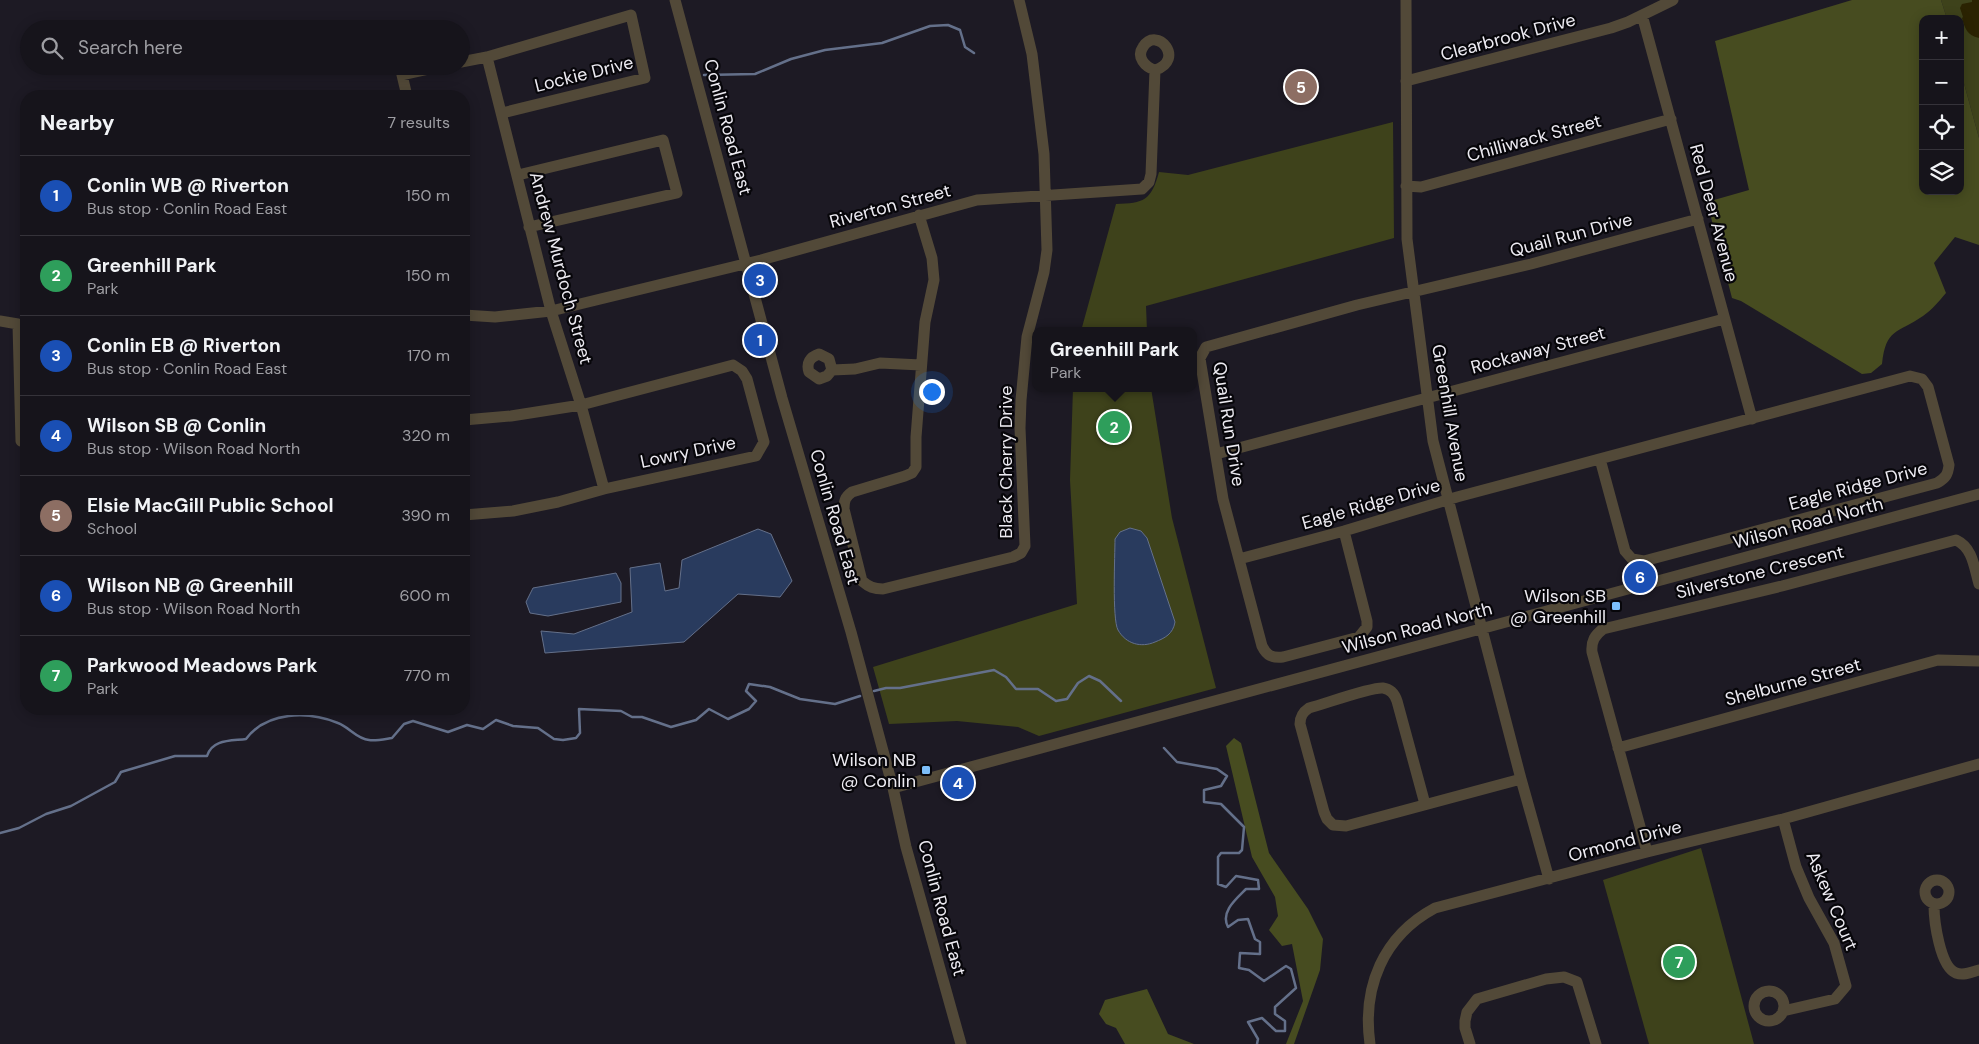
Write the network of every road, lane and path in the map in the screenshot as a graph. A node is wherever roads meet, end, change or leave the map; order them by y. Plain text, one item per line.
1 (676, 0) edge
2 (1019, 0) edge
3 (1406, 0) edge
4 (1673, 0) edge
5 (1642, 16) junction
6 (487, 57) junction
7 (470, 60) edge
8 (1155, 70) dead end
9 (402, 75) edge
10 (1406, 81) junction
11 (406, 90) edge
12 (502, 113) junction
13 (1671, 119) junction
14 (518, 175) junction
15 (1406, 186) junction
16 (1045, 195) junction
17 (919, 215) junction
18 (1698, 219) junction
19 (529, 227) junction
20 (746, 264) junction
21 (1414, 292) junction
22 (551, 311) junction
23 (470, 315) edge
24 (1724, 319) junction
25 (0, 321) edge
26 (20, 325) edge
27 (921, 365) junction
28 (832, 370) dead end
29 (1428, 397) junction
30 (582, 405) junction
31 (470, 419) edge
32 (1752, 419) junction
33 (1216, 454) junction
34 (1600, 459) junction
35 (604, 489) junction
36 (1979, 494) edge
37 (1448, 500) junction
38 (470, 514) edge
39 (1344, 531) junction
40 (1238, 559) junction
41 (1979, 584) edge
42 (1482, 629) junction
43 (1979, 661) edge
44 (1618, 748) junction
45 (1979, 764) edge
46 (1521, 779) junction
47 (893, 788) junction
48 (1425, 804) junction
49 (1783, 819) junction
50 (1646, 852) junction
51 (1549, 879) junction
52 (1934, 905) dead end
53 (1979, 970) edge
54 (1783, 1011) dead end
55 (961, 1044) edge
56 (1370, 1044) edge
57 (1470, 1044) edge
58 (1596, 1044) edge

1 - 20 street, Conlin Road East
2 - 16 street, Black Cherry Drive
3 - 10 street, Greenhill Avenue
4 - 5 street, Clearbrook Drive
5 - 10 street, Clearbrook Drive
5 - 13 street, Red Deer Avenue
6 - 7 street, Lockie Drive
6 - 12 street, Andrew Murdoch Street
6 - 12 street, Lockie Drive
8 - 16 street, Riverton Street
9 - 11 street
10 - 15 street, Greenhill Avenue
12 - 14 street, Andrew Murdoch Street
13 - 15 street, Chilliwack Street
13 - 18 street, Red Deer Avenue
14 - 19 street, Andrew Murdoch Street
14 - 19 street
15 - 21 street, Greenhill Avenue
16 - 17 street, Riverton Street
16 - 27 street, Black Cherry Drive
17 - 20 street, Riverton Street
17 - 27 street, Black Cherry Drive
18 - 21 street, Quail Run Drive
18 - 24 street, Red Deer Avenue
19 - 22 street, Andrew Murdoch Street
20 - 22 street, Riverton Street
20 - 47 street, Conlin Road East
21 - 29 street, Greenhill Avenue
21 - 33 street, Quail Run Drive
22 - 23 street, Riverton Street
22 - 30 street, Andrew Murdoch Street
24 - 29 street, Rockaway Street
24 - 32 street, Red Deer Avenue
25 - 26 street
27 - 28 street
29 - 33 street, Rockaway Street
29 - 37 street, Greenhill Avenue
30 - 31 street
30 - 35 street, Andrew Murdoch Street
30 - 35 street, Lowry Drive
32 - 34 street, Eagle Ridge Drive
32 - 34 street, Eagle Ridge Drive
33 - 40 street, Quail Run Drive
34 - 37 street, Eagle Ridge Drive
35 - 38 street, Lowry Drive
36 - 42 street, Wilson Road North
37 - 39 street, Eagle Ridge Drive
37 - 42 street, Greenhill Avenue
39 - 40 street, Eagle Ridge Drive
39 - 40 street, Quail Run Drive
41 - 44 street, Silverstone Crescent
42 - 46 street, Greenhill Avenue
42 - 47 street, Wilson Road North
43 - 44 street, Shelburne Street
44 - 50 street, Silverstone Crescent
45 - 49 street, Ormond Drive
46 - 48 street
46 - 51 street, Greenhill Avenue
47 - 55 street, Conlin Road East
48 - 48 street
49 - 50 street, Ormond Drive
49 - 54 street, Askew Court
50 - 51 street, Ormond Drive
51 - 56 street, Ormond Drive
52 - 53 street
57 - 58 street

